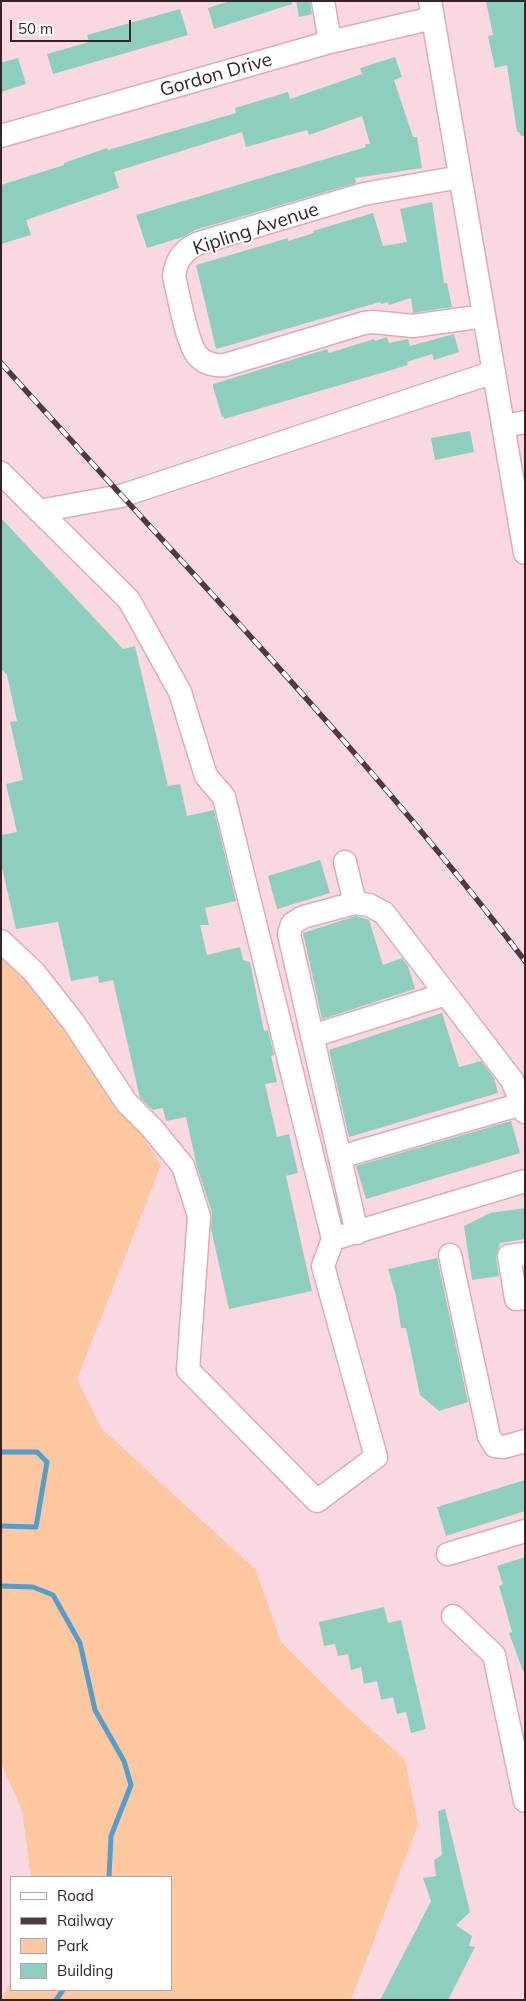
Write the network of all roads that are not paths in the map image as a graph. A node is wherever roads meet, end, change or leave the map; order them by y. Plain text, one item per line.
1 (323, 1) edge
2 (431, 10) edge
3 (330, 42) junction
4 (1, 136) edge
5 (460, 177) junction
6 (484, 316) junction
7 (494, 372) junction
8 (514, 424) edge
9 (1, 473) edge
10 (39, 511) junction
11 (525, 553) edge
12 (345, 862) dead end
13 (355, 903) junction
14 (1, 941) edge
15 (446, 994) junction
16 (312, 1036) junction
17 (524, 1108) edge
18 (340, 1157) junction
19 (525, 1181) edge
20 (357, 1233) junction
21 (333, 1239) junction
22 (525, 1254) edge
23 (450, 1255) dead end
24 (525, 1298) edge
25 (525, 1441) edge
26 (525, 1531) edge
27 (448, 1554) dead end
28 (453, 1616) dead end
29 (525, 1801) edge

1 - 3 street
2 - 3 street, Gordon Drive
2 - 5 street
3 - 4 street, Gordon Drive
5 - 6 street
5 - 6 street, Kipling Avenue
6 - 7 street
7 - 8 street
7 - 10 street
8 - 11 street
9 - 10 street
10 - 21 street
12 - 13 street
13 - 15 street
13 - 16 street
14 - 21 street
15 - 16 street
15 - 17 street
16 - 18 street
17 - 18 street
18 - 20 street
19 - 20 street
20 - 21 street
22 - 24 street
23 - 25 street
26 - 27 street
28 - 29 street

